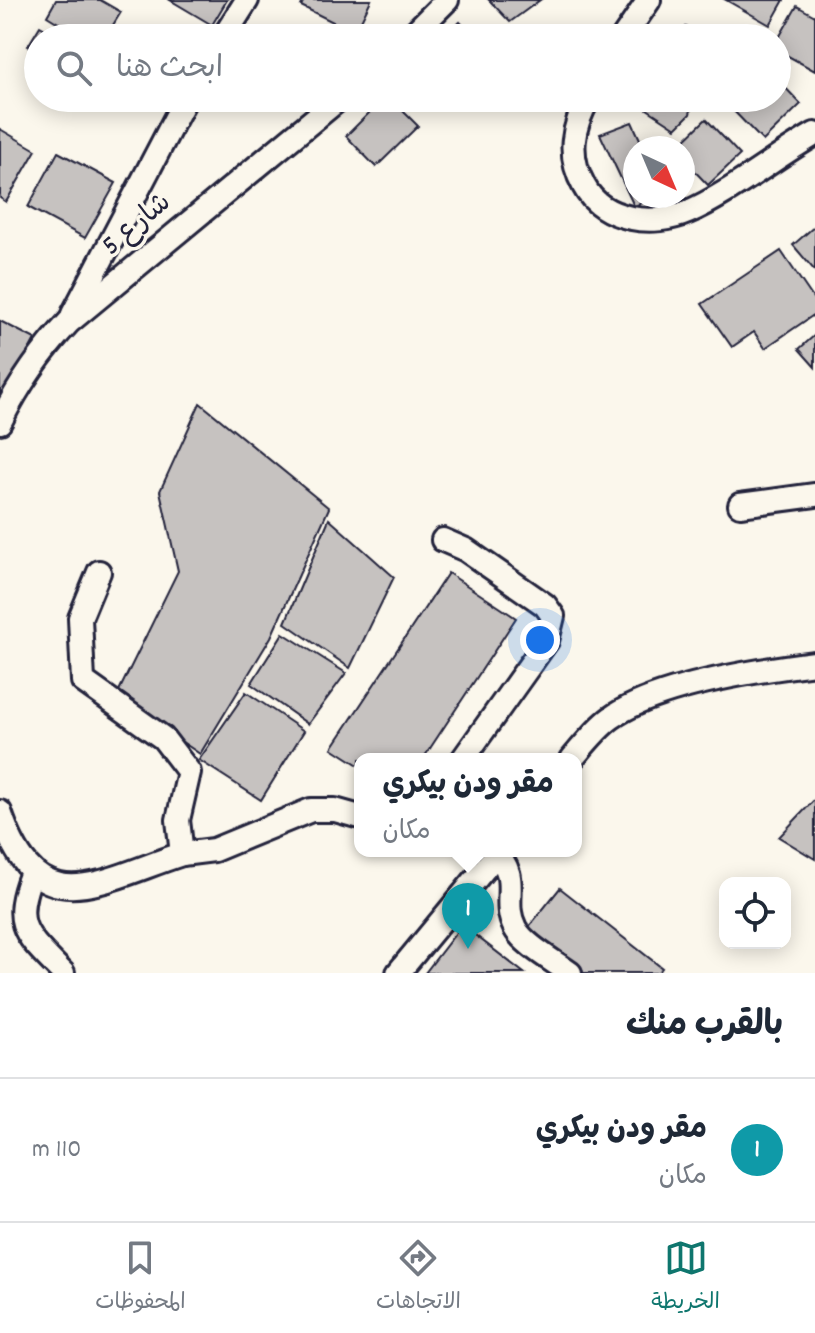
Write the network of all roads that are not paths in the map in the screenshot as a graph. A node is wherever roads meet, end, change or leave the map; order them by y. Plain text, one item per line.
1 (247, 0) edge
2 (447, 0) edge
3 (649, 0) edge
4 (232, 24) edge
5 (423, 24) edge
6 (633, 24) edge
7 (179, 112) edge
8 (323, 112) edge
9 (582, 112) edge
10 (815, 134) edge
11 (69, 322) junction
12 (0, 422) edge
13 (815, 495) edge
14 (740, 505) dead end
15 (443, 540) dead end
16 (99, 572) dead end
17 (815, 663) edge
18 (467, 753) edge
19 (578, 753) edge
20 (0, 812) edge
21 (354, 815) edge
22 (182, 854) junction
23 (493, 857) edge
24 (500, 857) edge
25 (32, 872) junction
26 (63, 973) edge
27 (398, 973) edge
28 (570, 973) edge

1 - 4 street
2 - 5 street
3 - 6 street
7 - 11 street
8 - 11 street, شارع 5
9 - 10 street
11 - 12 street, شارع 5
13 - 14 street
15 - 18 street
16 - 22 street
17 - 19 street
20 - 25 street
21 - 22 street
22 - 25 street
23 - 27 street
24 - 28 street
25 - 26 street

